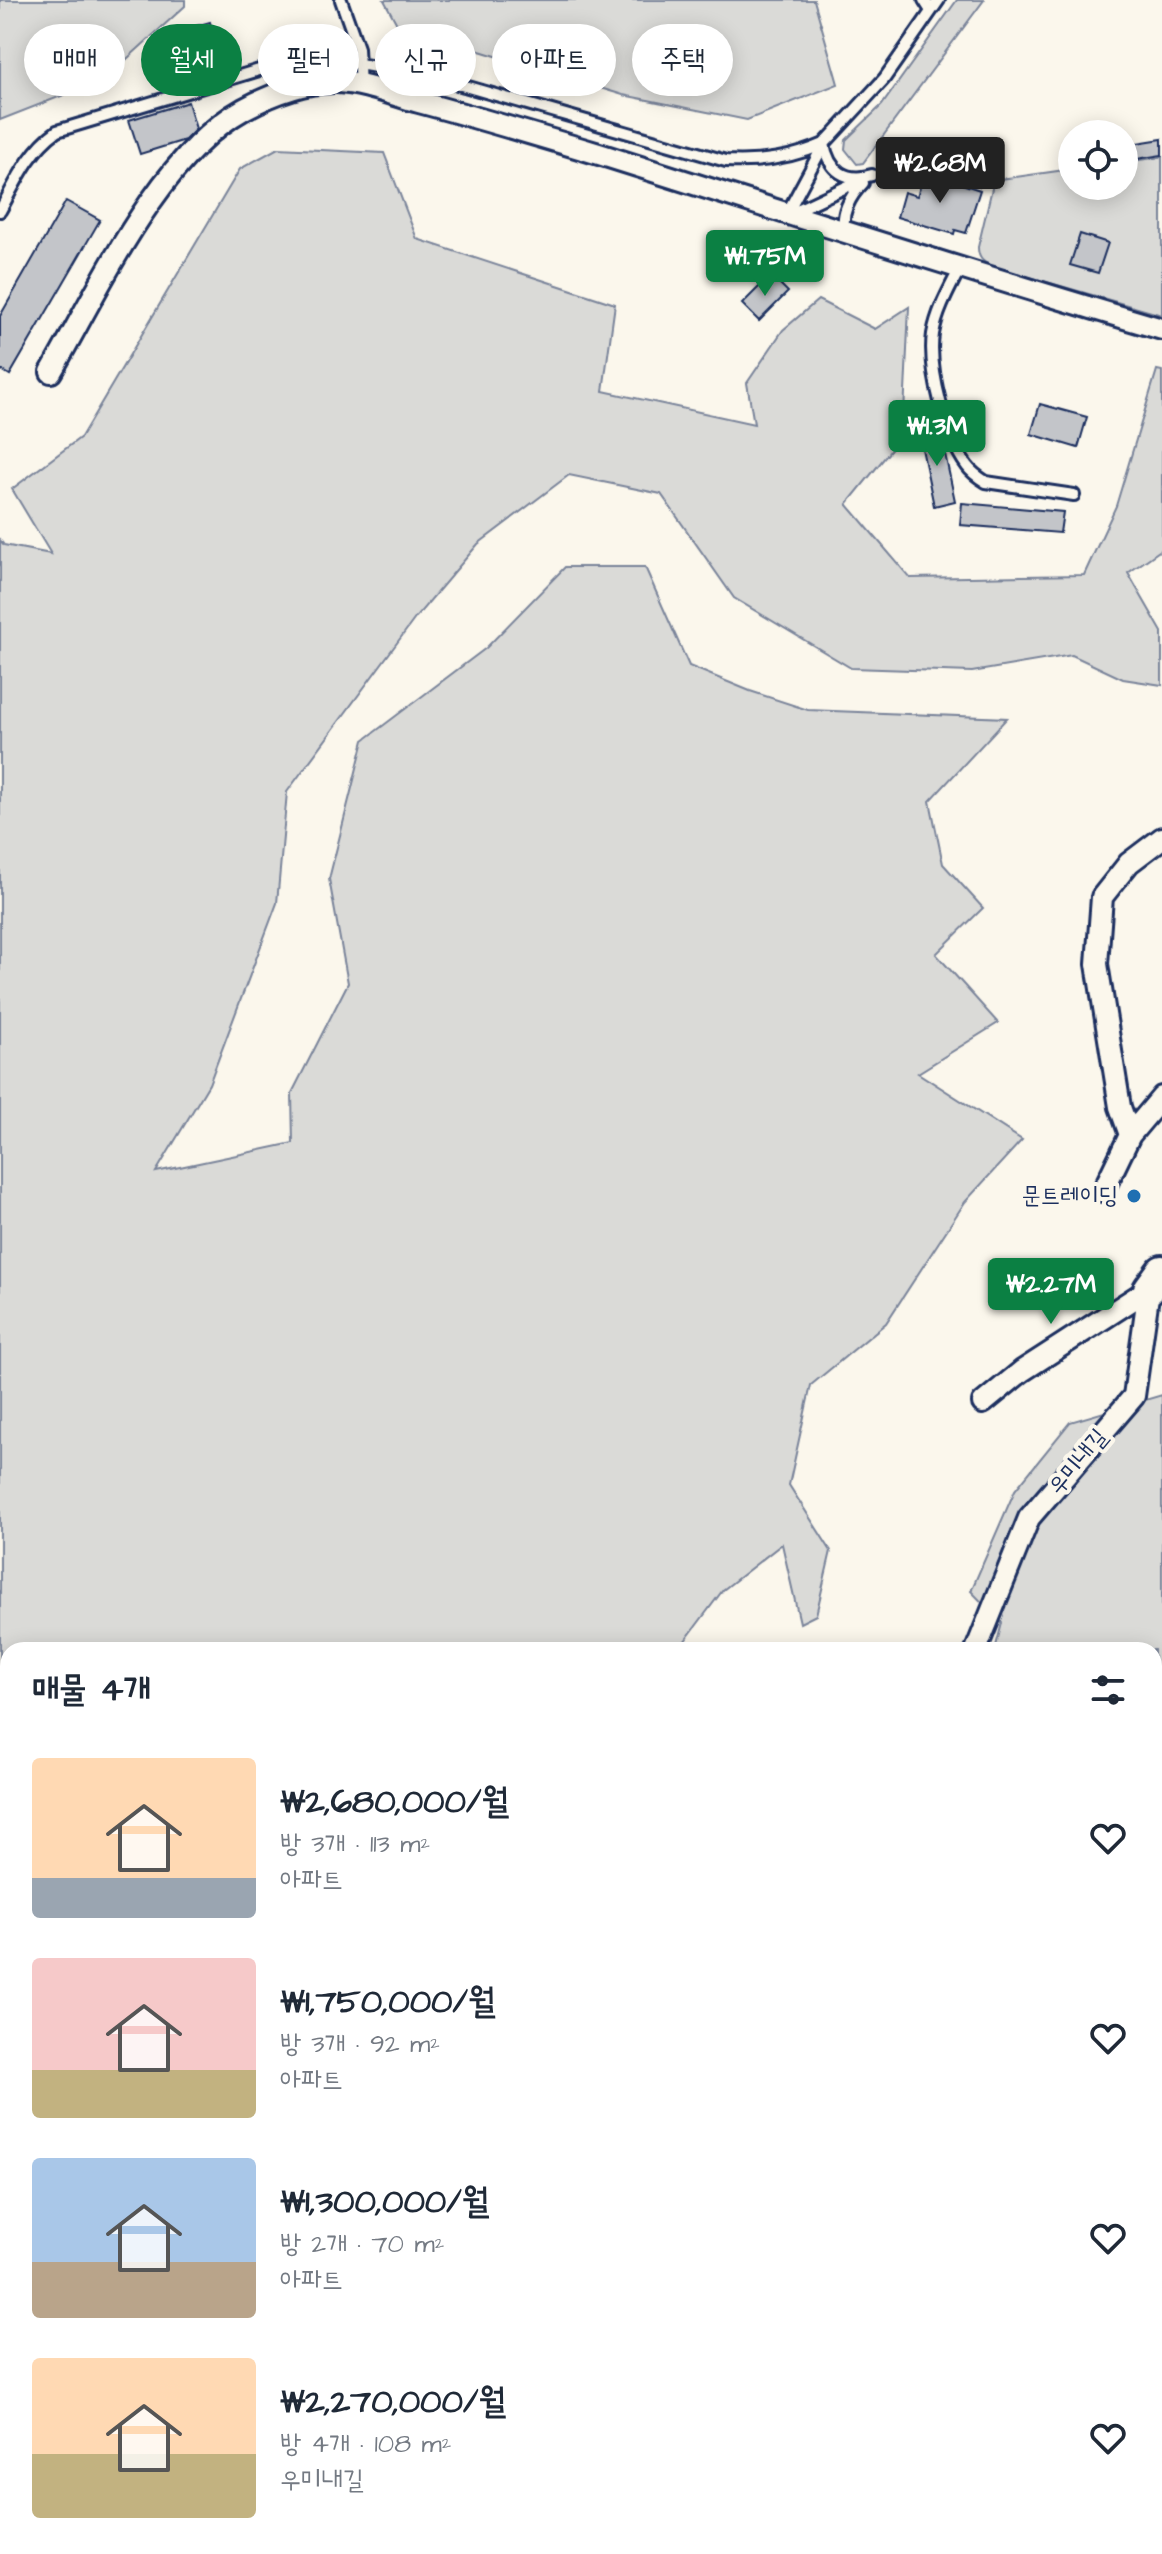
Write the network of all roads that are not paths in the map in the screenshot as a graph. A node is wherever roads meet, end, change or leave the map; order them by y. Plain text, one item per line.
1 (341, 0) edge
2 (924, 0) edge
3 (939, 0) edge
4 (931, 11) junction
5 (360, 63) junction
6 (360, 86) junction
7 (824, 144) junction
8 (872, 175) junction
9 (0, 211) edge
10 (786, 215) junction
11 (847, 234) junction
12 (959, 270) junction
13 (1162, 329) edge
14 (51, 372) dead end
15 (1074, 495) dead end
16 (1162, 838) edge
17 (1162, 1097) edge
18 (1130, 1135) junction
19 (1103, 1191) dead end
20 (1155, 1280) edge
21 (983, 1403) dead end
22 (979, 1642) edge

1 - 5 lane
2 - 4 lane
3 - 4 lane
4 - 7 lane
5 - 6 lane
5 - 7 lane
5 - 9 lane
6 - 10 street
6 - 14 street
7 - 8 lane
7 - 10 lane
8 - 10 lane
8 - 11 lane
10 - 11 street
11 - 12 street
12 - 13 street
12 - 15 lane
16 - 18 street
17 - 18 street
18 - 19 street
20 - 21 street
20 - 22 street, 우미내길

